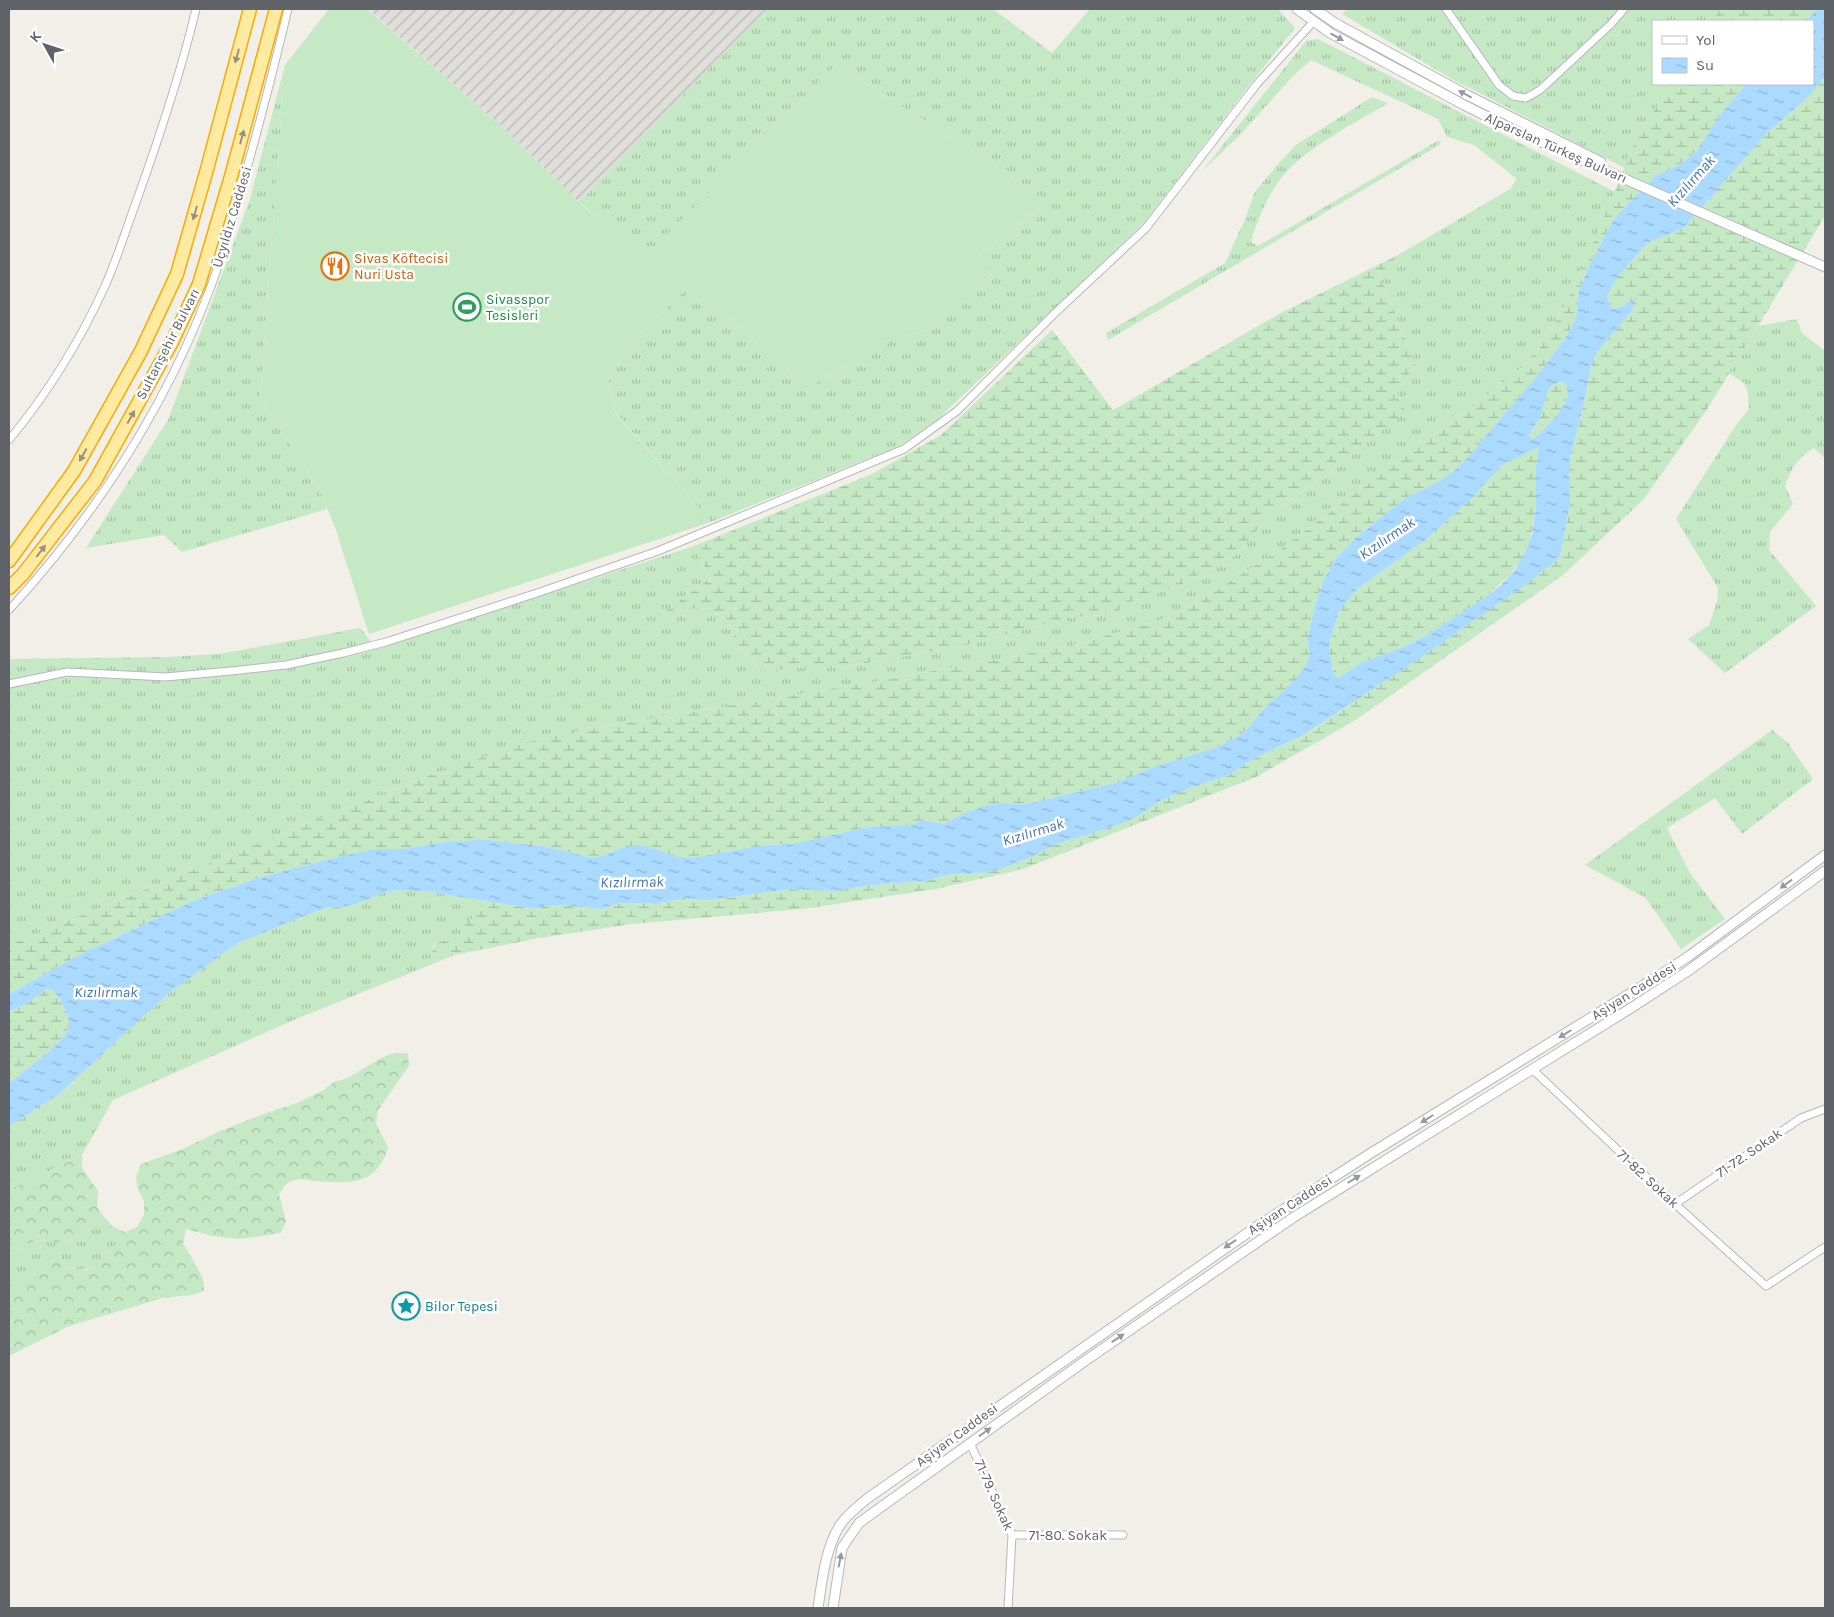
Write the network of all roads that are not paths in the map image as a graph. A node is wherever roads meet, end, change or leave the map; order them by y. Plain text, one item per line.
1 (196, 9) edge
2 (250, 9) edge
3 (276, 9) edge
4 (288, 9) edge
5 (1297, 9) edge
6 (1315, 9) edge
7 (1446, 9) edge
8 (1624, 9) edge
9 (1327, 12) edge
10 (1314, 21) junction
11 (1601, 166) junction
12 (1825, 261) edge
13 (1825, 266) edge
14 (9, 440) edge
15 (9, 562) edge
16 (9, 588) edge
17 (9, 610) edge
18 (9, 684) edge
19 (1825, 855) edge
20 (1825, 871) edge
21 (1532, 1069) junction
22 (1825, 1109) edge
23 (1675, 1204) junction
24 (1825, 1247) edge
25 (970, 1443) junction
26 (1012, 1535) junction
27 (1123, 1535) dead end
28 (818, 1608) edge
29 (833, 1608) edge
30 (1008, 1608) edge

1 - 14 street
2 -> 15 highway, Sultanşehir Bulvarı
16 -> 3 highway, Sultanşehir Bulvarı
4 - 17 street, Üçyıldız Caddesi
5 - 10 street, Alparslan Türkeş Bulvarı
6 - 9 street, Alparslan Türkeş Bulvarı
7 - 8 street
11 -> 9 street, Alparslan Türkeş Bulvarı
10 -> 11 street, Alparslan Türkeş Bulvarı
10 - 18 street
11 - 12 street, Alparslan Türkeş Bulvarı
11 - 13 street, Alparslan Türkeş Bulvarı
19 -> 28 street, Aşiyan Caddesi
20 - 21 street, Aşiyan Caddesi
21 - 23 street, 71-82. Sokak
25 -> 21 street, Aşiyan Caddesi
22 - 23 street, 71-72. Sokak
23 - 24 street, 71-82. Sokak
25 - 26 street, 71-79. Sokak
29 -> 25 street, Aşiyan Caddesi
26 - 27 street, 71-80. Sokak
26 - 30 street, 71-79. Sokak

